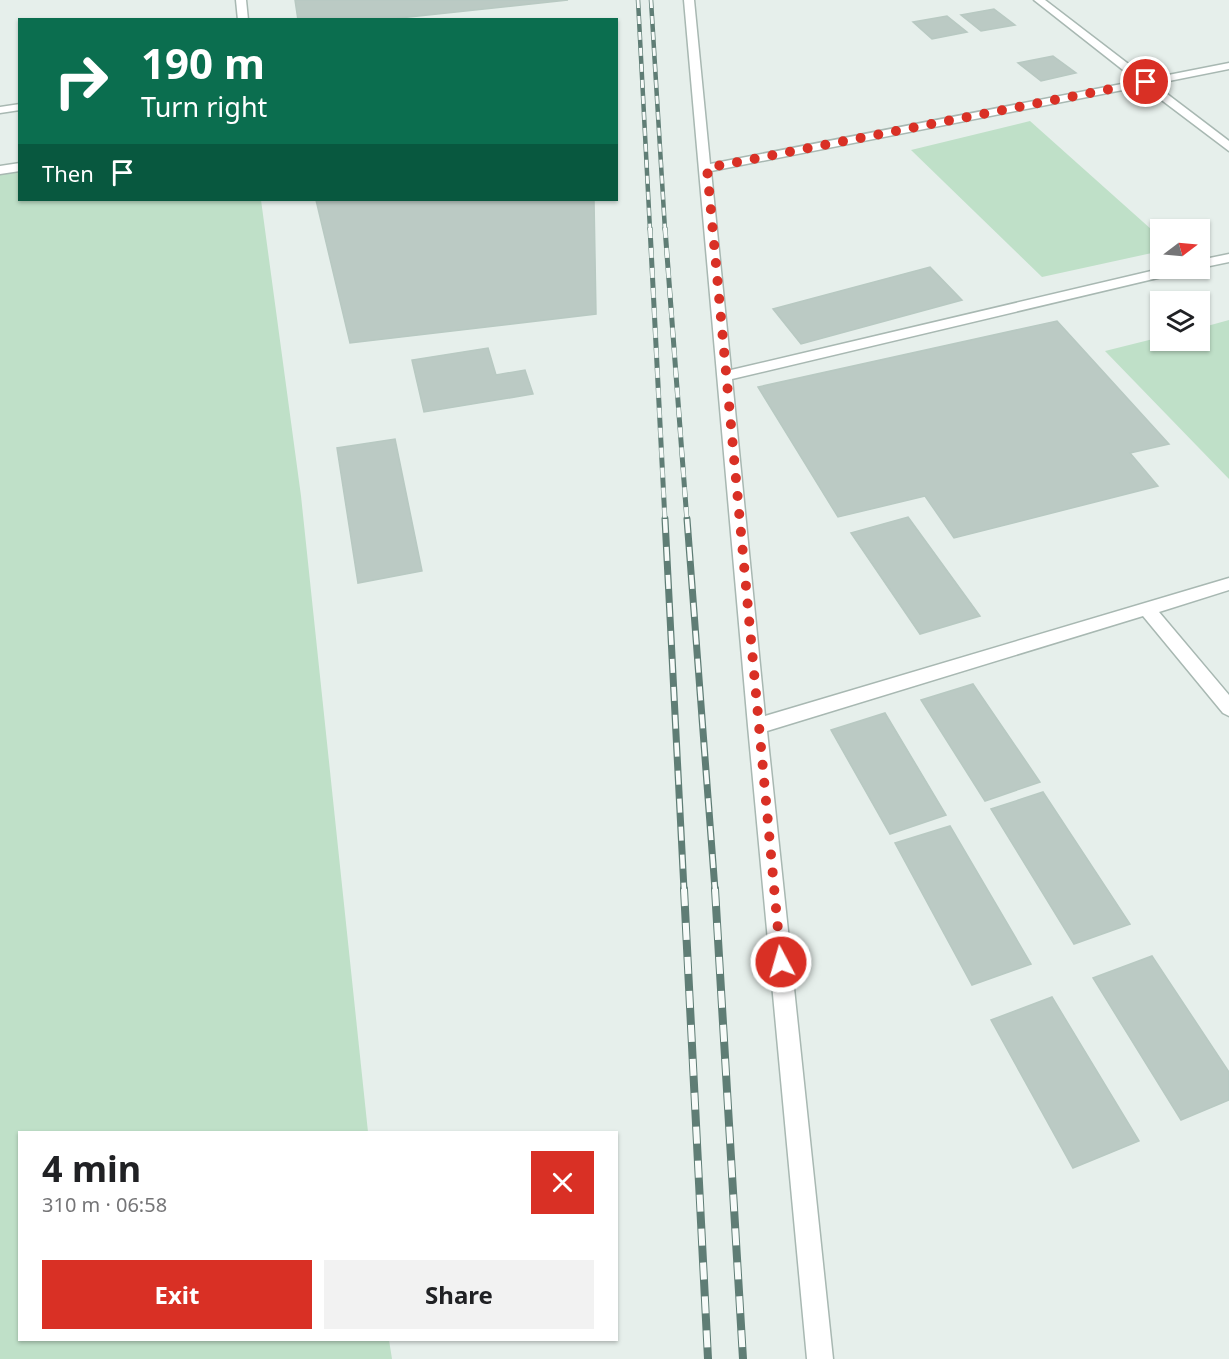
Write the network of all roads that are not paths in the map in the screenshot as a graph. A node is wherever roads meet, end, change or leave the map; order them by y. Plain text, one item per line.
1 (241, 0) edge
2 (689, 0) edge
3 (1039, 0) edge
4 (243, 18) edge
5 (1229, 66) edge
6 (1146, 82) junction
7 (18, 107) edge
8 (0, 110) edge
9 (1229, 147) edge
10 (18, 167) edge
11 (707, 168) junction
12 (0, 170) edge
13 (1229, 258) edge
14 (1210, 262) edge
15 (1150, 276) edge
16 (725, 376) junction
17 (1229, 584) edge
18 (1147, 609) junction
19 (1229, 708) edge
20 (757, 726) junction
21 (820, 1359) edge

1 - 4 street
2 - 11 street
3 - 6 street
5 - 6 street
6 - 9 street
6 - 11 street
7 - 8 street
10 - 12 street
11 - 16 street
13 - 14 street
15 - 16 street
16 - 20 street
17 - 18 street
18 - 19 street
18 - 20 street
20 - 21 street

